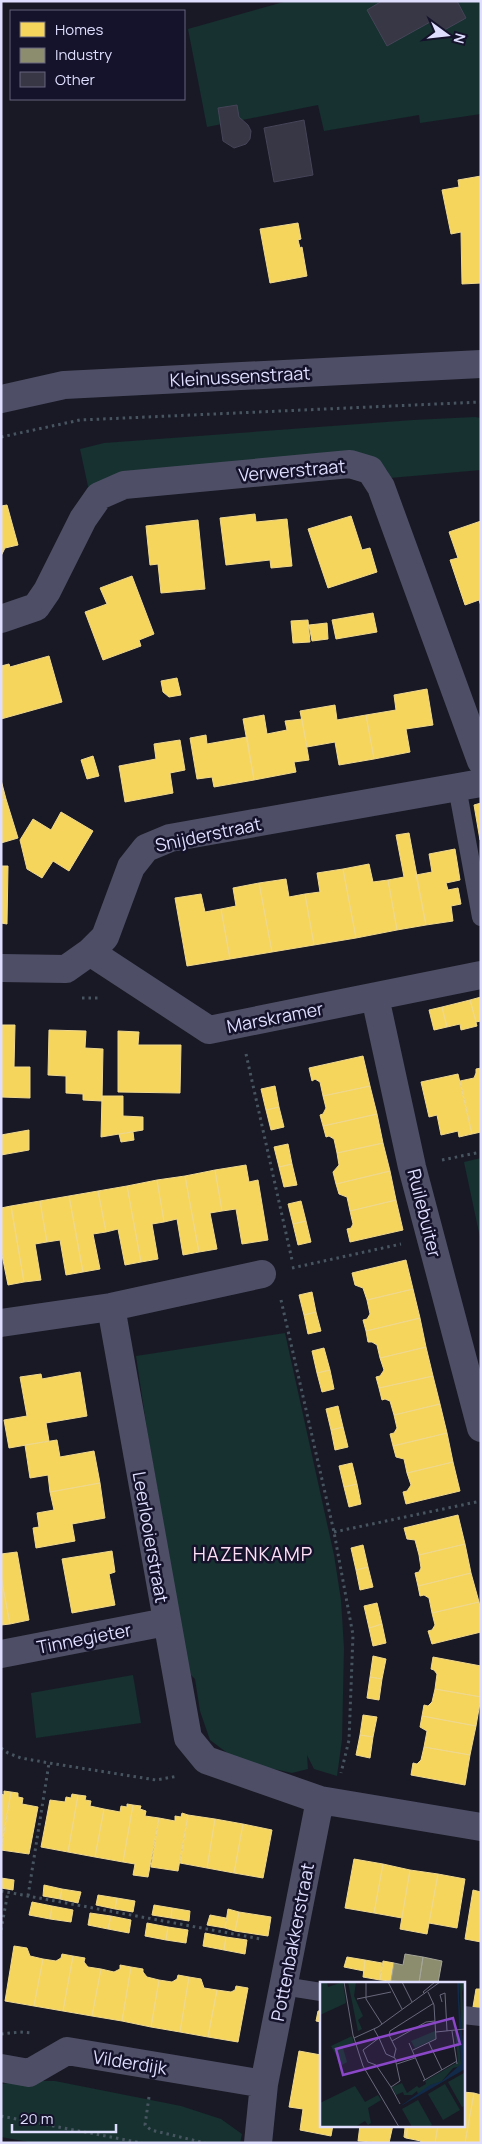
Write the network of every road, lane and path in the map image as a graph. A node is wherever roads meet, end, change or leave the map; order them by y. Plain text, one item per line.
1 (481, 364) edge
2 (1, 400) edge
3 (481, 402) edge
4 (1, 437) edge
5 (1, 620) edge
6 (481, 761) edge
7 (469, 785) edge
8 (481, 917) edge
9 (90, 952) junction
10 (1, 968) edge
11 (481, 975) edge
12 (375, 997) junction
13 (239, 1024) junction
14 (481, 1152) edge
15 (412, 1167) junction
16 (431, 1237) junction
17 (294, 1267) junction
18 (268, 1273) junction
19 (111, 1307) junction
20 (1, 1323) edge
21 (481, 1428) edge
22 (481, 1501) edge
23 (334, 1532) junction
24 (166, 1622) junction
25 (1, 1654) edge
26 (1, 1748) edge
27 (206, 1760) junction
28 (48, 1764) junction
29 (326, 1801) junction
30 (481, 1828) edge
31 (1, 1891) edge
32 (8, 1892) junction
33 (28, 1896) junction
34 (1, 1930) edge
35 (291, 1944) junction
36 (283, 1986) junction
37 (320, 1992) edge
38 (464, 2015) edge
39 (481, 2018) edge
40 (155, 2066) junction
41 (1, 2068) edge
42 (264, 2084) junction
43 (1, 2116) edge
44 (142, 2143) edge
45 (205, 2143) edge
46 (258, 2143) edge

1 - 2 street, Kleinussenstraat
3 - 4 path
5 - 6 street, Verwerstraat
7 - 8 lane
7 - 9 street, Snijderstraat
9 - 10 street, Snijderstraat
9 - 13 street, Marskramer
11 - 12 street, Marskramer
12 - 13 street, Marskramer
12 - 15 street, Ruilebuiter
13 - 17 path
14 - 15 path
15 - 16 street, Ruilebuiter
16 - 17 path
16 - 21 street, Ruilebuiter
17 - 18 path
18 - 19 street
18 - 23 path
19 - 20 street
19 - 24 street, Leerlooierstraat
22 - 23 path
23 - 29 path
24 - 25 street, Tinnegieter
24 - 27 street, Leerlooierstraat
26 - 28 path
27 - 28 path
27 - 29 street
28 - 33 path
29 - 30 street
29 - 35 street, Pottenbakkerstraat
31 - 32 path
32 - 33 path
32 - 34 path
33 - 35 path
35 - 36 street, Pottenbakkerstraat
36 - 37 lane
36 - 42 street, Pottenbakkerstraat
38 - 39 lane
40 - 41 street, Vilderdijk
40 - 42 street, Vilderdijk
40 - 45 path
42 - 46 street, Pottenbakkerstraat
43 - 44 path

